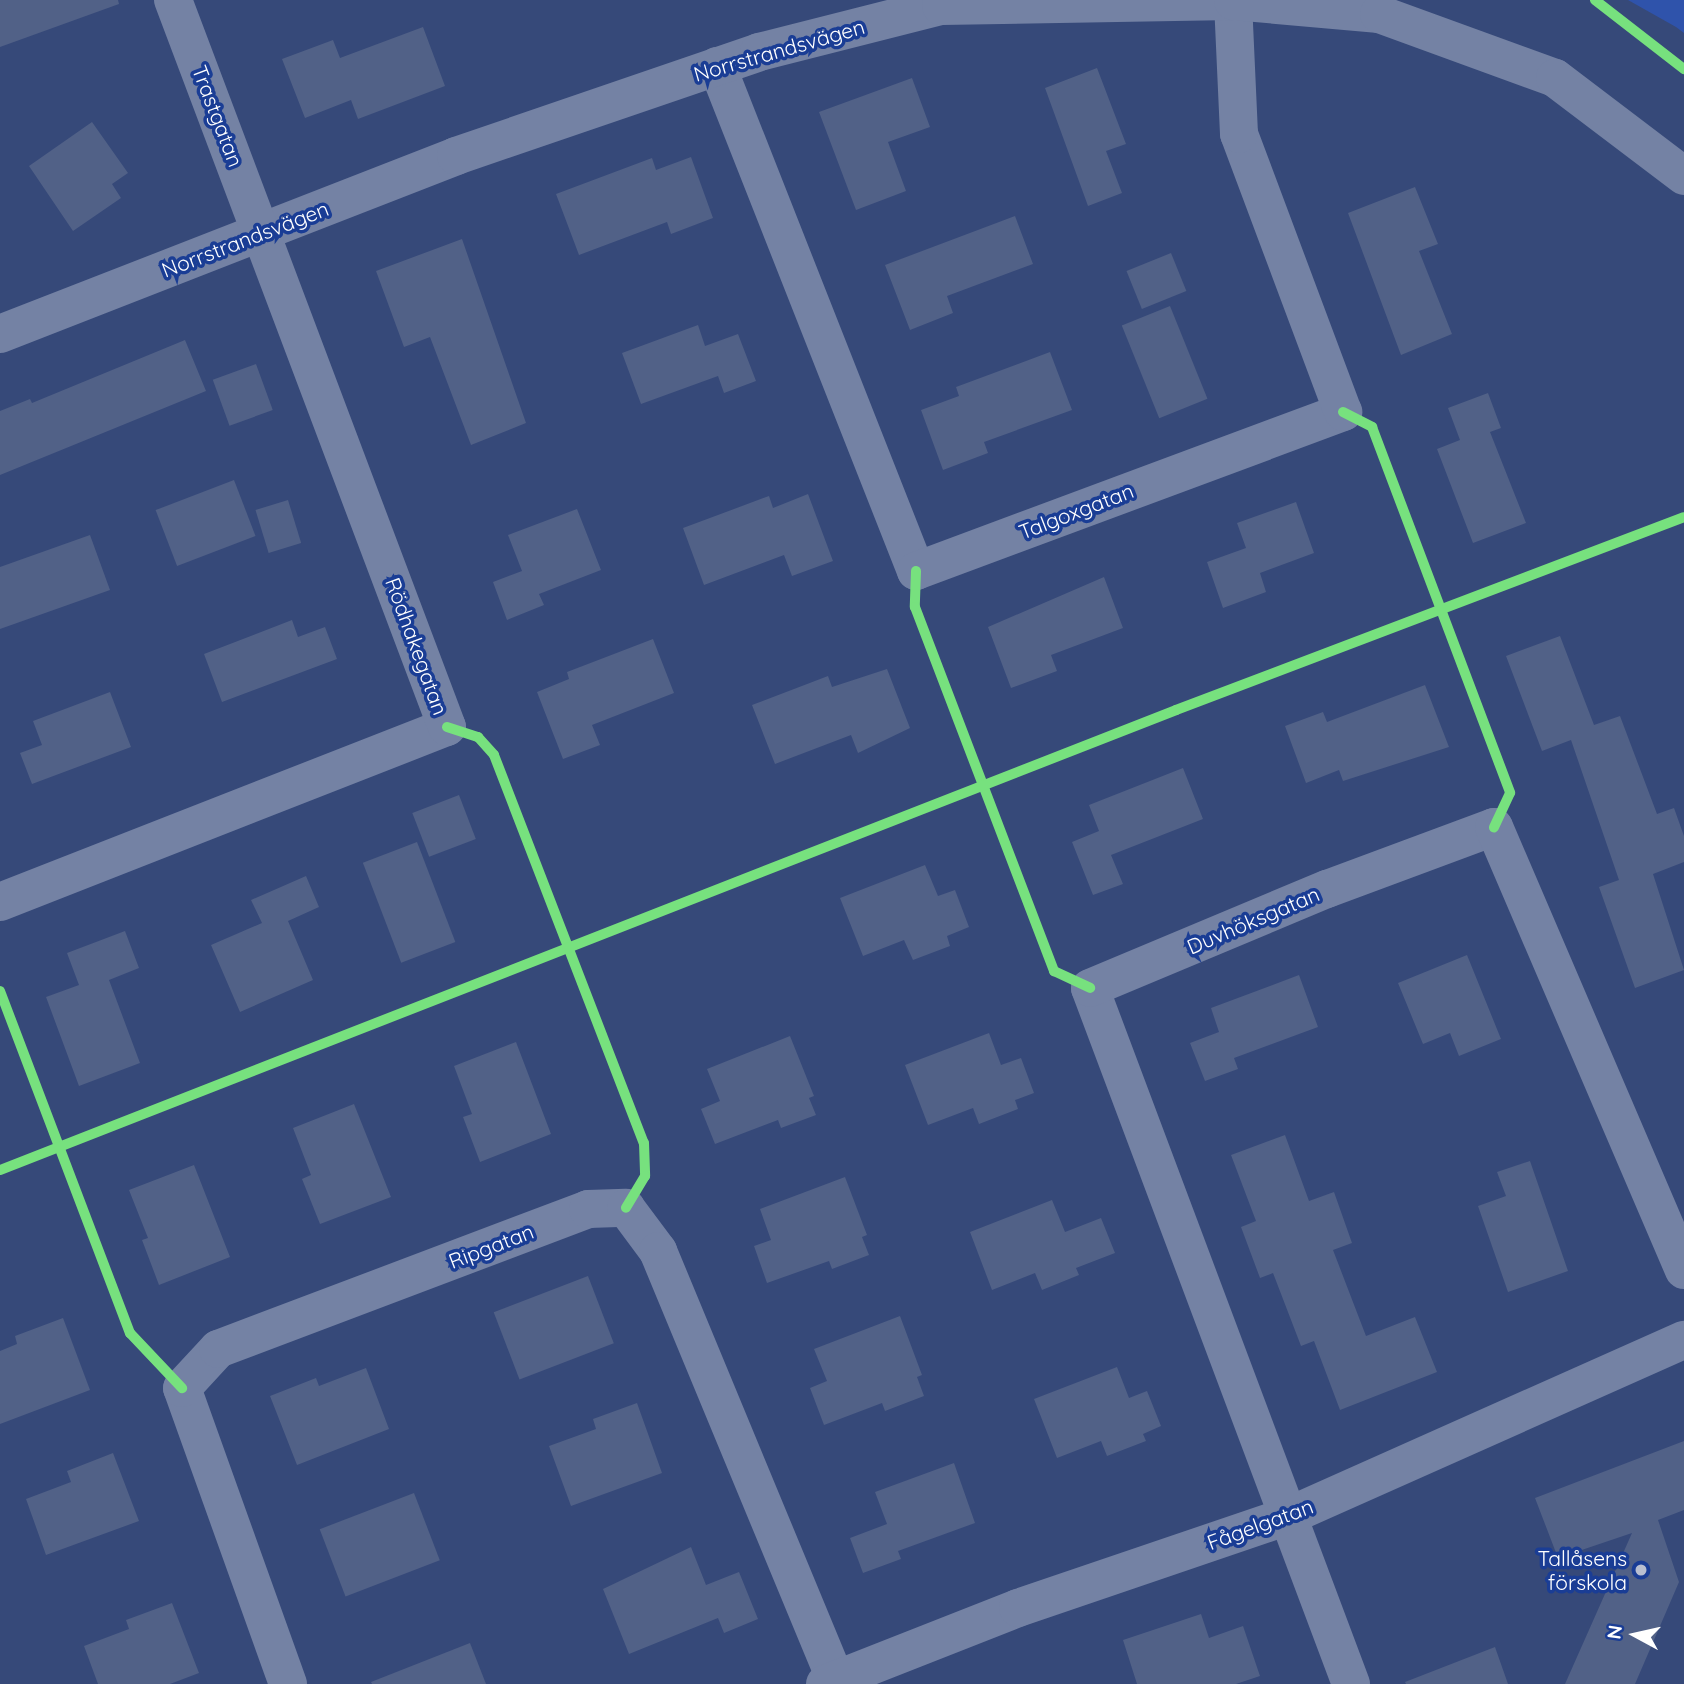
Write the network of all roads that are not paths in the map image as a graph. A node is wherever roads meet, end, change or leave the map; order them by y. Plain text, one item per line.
1 (173, 0) edge
2 (1233, 1) edge
3 (718, 66) junction
4 (1684, 176) edge
5 (263, 232) junction
6 (0, 334) edge
7 (0, 902) edge
8 (1684, 1270) edge
9 (1684, 1340) edge
10 (1286, 1517) junction
11 (833, 1683) edge
12 (288, 1684) edge
13 (1351, 1684) edge

1 - 5 street, Trastgatan
2 - 3 street, Norrstrandsvägen
2 - 3 street, Talgoxgatan
2 - 4 street, Norrstrandsvägen
3 - 5 street, Norrstrandsvägen
5 - 6 street, Norrstrandsvägen
5 - 7 street, Rödhakegatan
8 - 10 street, Duvhöksgatan
9 - 10 street, Fågelgatan
10 - 11 street, Fågelgatan
10 - 13 street
11 - 12 street, Ripgatan

